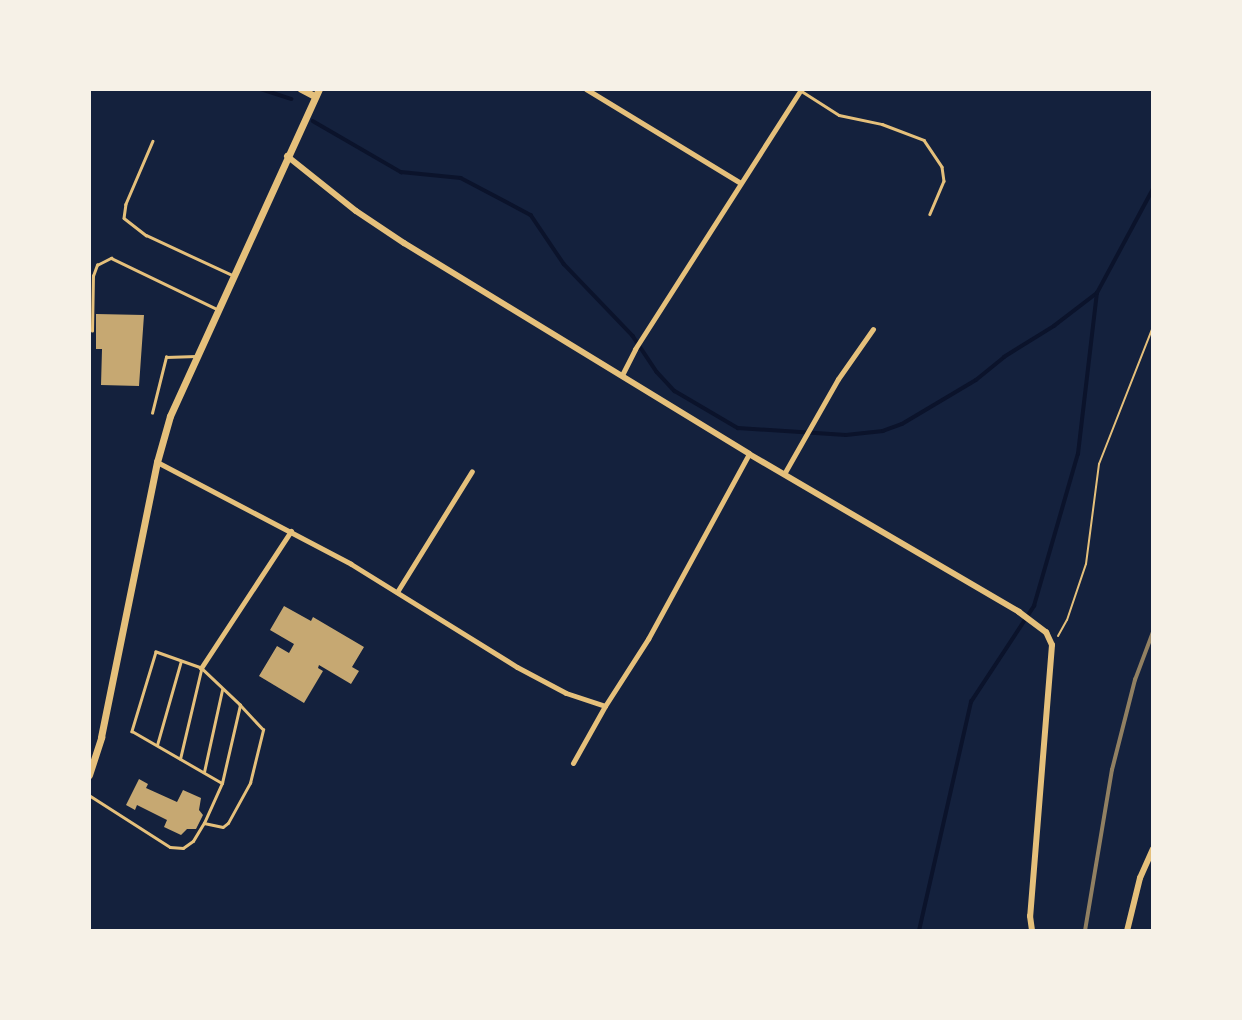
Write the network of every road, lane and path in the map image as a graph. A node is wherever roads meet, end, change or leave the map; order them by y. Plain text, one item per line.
1 (301, 89) edge
2 (586, 89) edge
3 (800, 90) edge
4 (317, 93) edge
5 (153, 141) dead end
6 (287, 156) junction
7 (739, 182) junction
8 (930, 214) dead end
9 (232, 275) junction
10 (217, 309) junction
11 (1153, 327) edge
12 (873, 329) dead end
13 (92, 331) dead end
14 (196, 356) junction
15 (622, 375) junction
16 (152, 414) dead end
17 (749, 453) junction
18 (157, 462) junction
19 (471, 471) dead end
20 (784, 474) junction
21 (291, 531) junction
22 (397, 592) junction
23 (1052, 645) junction
24 (181, 661) junction
25 (201, 668) junction
26 (222, 690) junction
27 (240, 705) junction
28 (604, 706) junction
29 (157, 746) junction
30 (180, 759) junction
31 (573, 763) dead end
32 (204, 772) junction
33 (89, 775) edge
34 (222, 783) junction
35 (89, 795) edge
36 (204, 823) junction
37 (1153, 849) edge
38 (1032, 931) edge
39 (1127, 931) edge

1 - 4 main road
2 - 7 street
3 - 7 street
3 - 8 lane
4 - 6 main road
5 - 9 lane
6 - 9 main road
6 - 15 street
7 - 15 street
9 - 10 main road
10 - 13 lane
10 - 14 main road
11 - 23 path
12 - 20 street
14 - 16 lane
14 - 18 main road
15 - 17 street
17 - 20 street
17 - 28 street
18 - 21 street
18 - 33 main road
19 - 22 street
20 - 23 street
21 - 22 street
21 - 25 street
22 - 28 street
23 - 38 street
24 - 25 lane
24 - 29 lane
24 - 29 lane
25 - 26 lane
25 - 30 lane
26 - 27 lane
26 - 32 lane
27 - 34 lane
27 - 36 lane
28 - 31 street
29 - 30 lane
30 - 32 lane
32 - 34 lane
34 - 36 lane
35 - 36 lane
37 - 39 street

